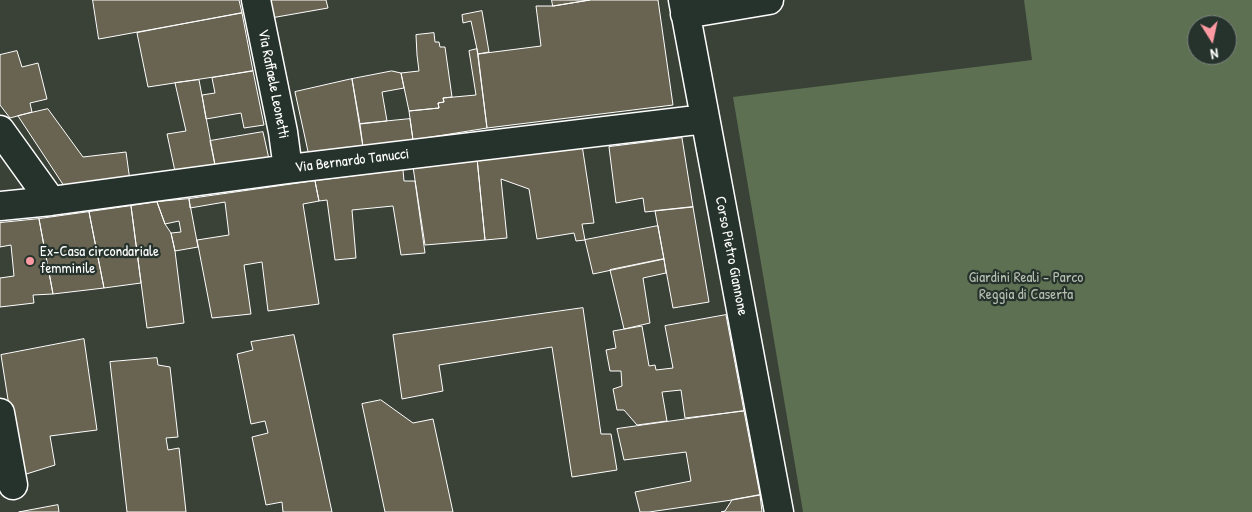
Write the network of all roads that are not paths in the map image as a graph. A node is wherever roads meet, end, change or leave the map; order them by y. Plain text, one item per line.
1 (256, 0) edge
2 (769, 0) edge
3 (684, 7) edge
4 (705, 119) junction
5 (0, 130) edge
6 (288, 169) junction
7 (51, 200) junction
8 (0, 206) edge
9 (0, 414) edge
10 (12, 485) dead end
11 (779, 512) edge

1 - 6 street, Via Raffaele Leonetti
2 - 3 street
3 - 4 street, Corso Pietro Giannone
4 - 6 street, Via Bernardo Tanucci
4 - 11 street, Corso Pietro Giannone
5 - 7 street
6 - 7 street, Via Bernardo Tanucci
7 - 8 street, Via Bernardo Tanucci
9 - 10 street

